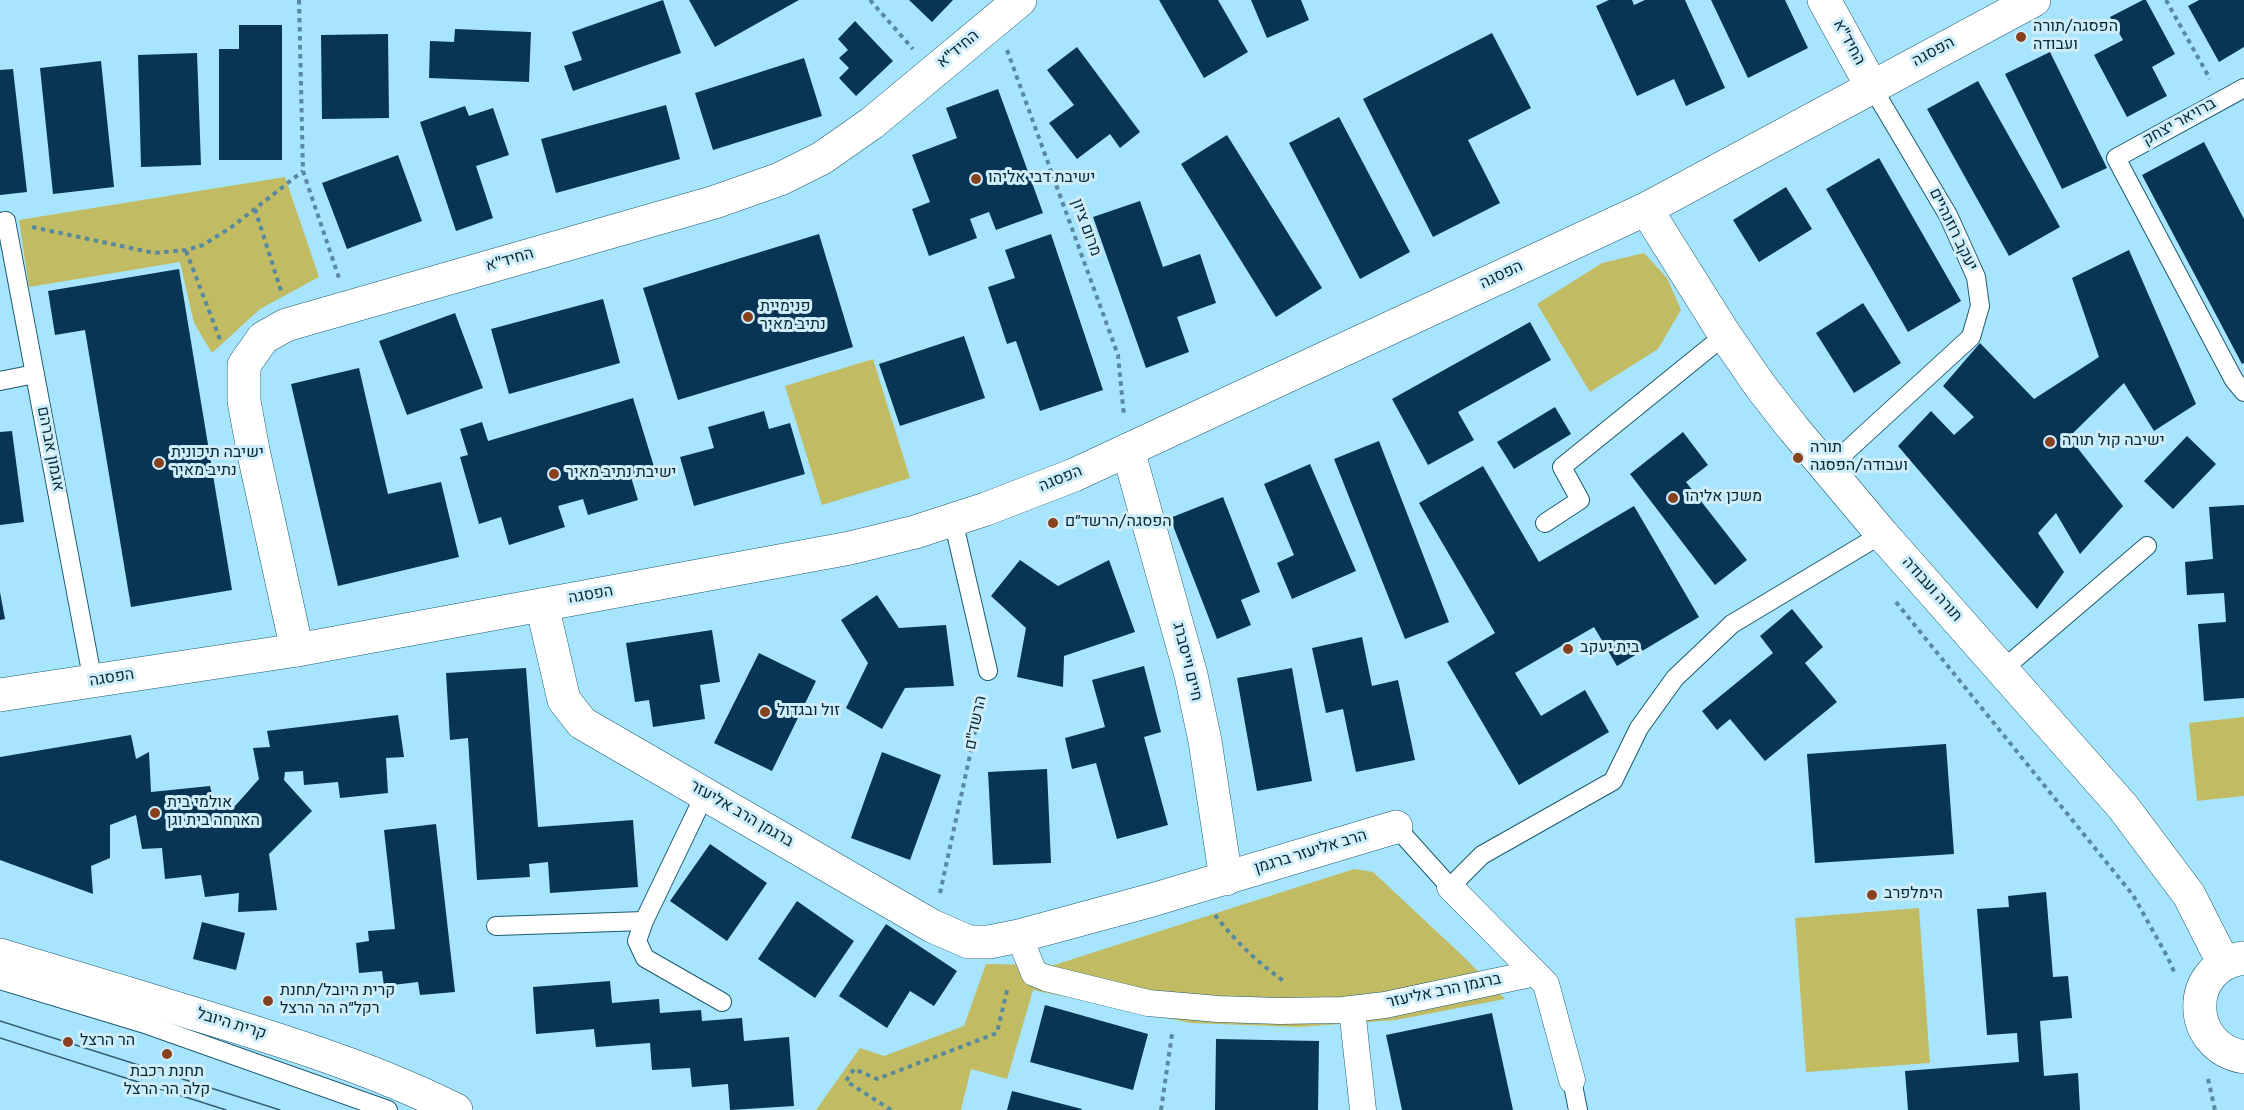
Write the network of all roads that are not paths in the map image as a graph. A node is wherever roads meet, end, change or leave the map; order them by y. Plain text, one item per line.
1 (1824, 0) edge
2 (2034, 0) edge
3 (1008, 10) edge
4 (1872, 87) junction
5 (2244, 88) edge
6 (1646, 209) junction
7 (3, 222) edge
8 (1725, 335) junction
9 (35, 374) junction
10 (0, 381) edge
11 (2244, 392) edge
12 (1128, 450) junction
13 (1827, 469) junction
14 (953, 520) junction
15 (1545, 523) dead end
16 (1882, 534) junction
17 (2147, 546) dead end
18 (542, 605) junction
19 (297, 650) junction
20 (2002, 670) junction
21 (988, 671) road end
22 (93, 682) junction
23 (0, 695) edge
24 (705, 794) junction
25 (1396, 827) joint
26 (1226, 879) junction
27 (1450, 887) junction
28 (644, 921) junction
29 (496, 926) dead end
30 (1019, 936) junction
31 (0, 955) edge
32 (2234, 961) edge
33 (1535, 973) junction
34 (0, 980) edge
35 (722, 1002) dead end
36 (1352, 1009) junction
37 (2244, 1057) edge
38 (1572, 1080) joint
39 (388, 1110) edge
40 (456, 1110) edge
41 (1363, 1110) edge
42 (1578, 1110) edge

1 - 4 street, החיד"א
2 - 4 street, הפסגה
3 - 19 street, החיד"א
4 - 6 street, הפסגה
4 - 13 lane, יעקב רוזנהיים
5 - 11 lane, ברויאר יצחק
6 - 8 street, תורה ועבודה
6 - 12 street, הפסגה
7 - 9 lane, אגמון אברהם
8 - 13 street, תורה ועבודה
8 - 15 lane
9 - 10 lane
9 - 22 lane, אגמון אברהם
12 - 14 street, הפסגה
12 - 26 street, חיים וייסברג
13 - 16 street, תורה ועבודה
14 - 18 street, הפסגה
14 - 21 lane
16 - 20 street, תורה ועבודה
16 - 27 lane
17 - 20 lane
18 - 19 street, הפסגה
18 - 24 street, ברגמן הרב אליעזר
19 - 22 street, הפסגה
20 - 32 street, תורה ועבודה
22 - 23 street, הפסגה
24 - 28 lane
24 - 30 street, ברגמן הרב אליעזר
25 - 26 street, הרב אליעזר ברגמן
25 - 27 lane
26 - 30 street, ברגמן הרב אליעזר
27 - 33 street, ברגמן הרב אליעזר
28 - 29 lane
28 - 35 lane
30 - 36 street, ברגמן הרב אליעזר
31 - 40 street, קרית היובל
32 - 37 street
33 - 36 street, ברגמן הרב אליעזר
33 - 38 street, ברגמן הרב אליעזר
34 - 39 lane
36 - 41 street
38 - 42 lane, ברגמן הרב אליעזר

